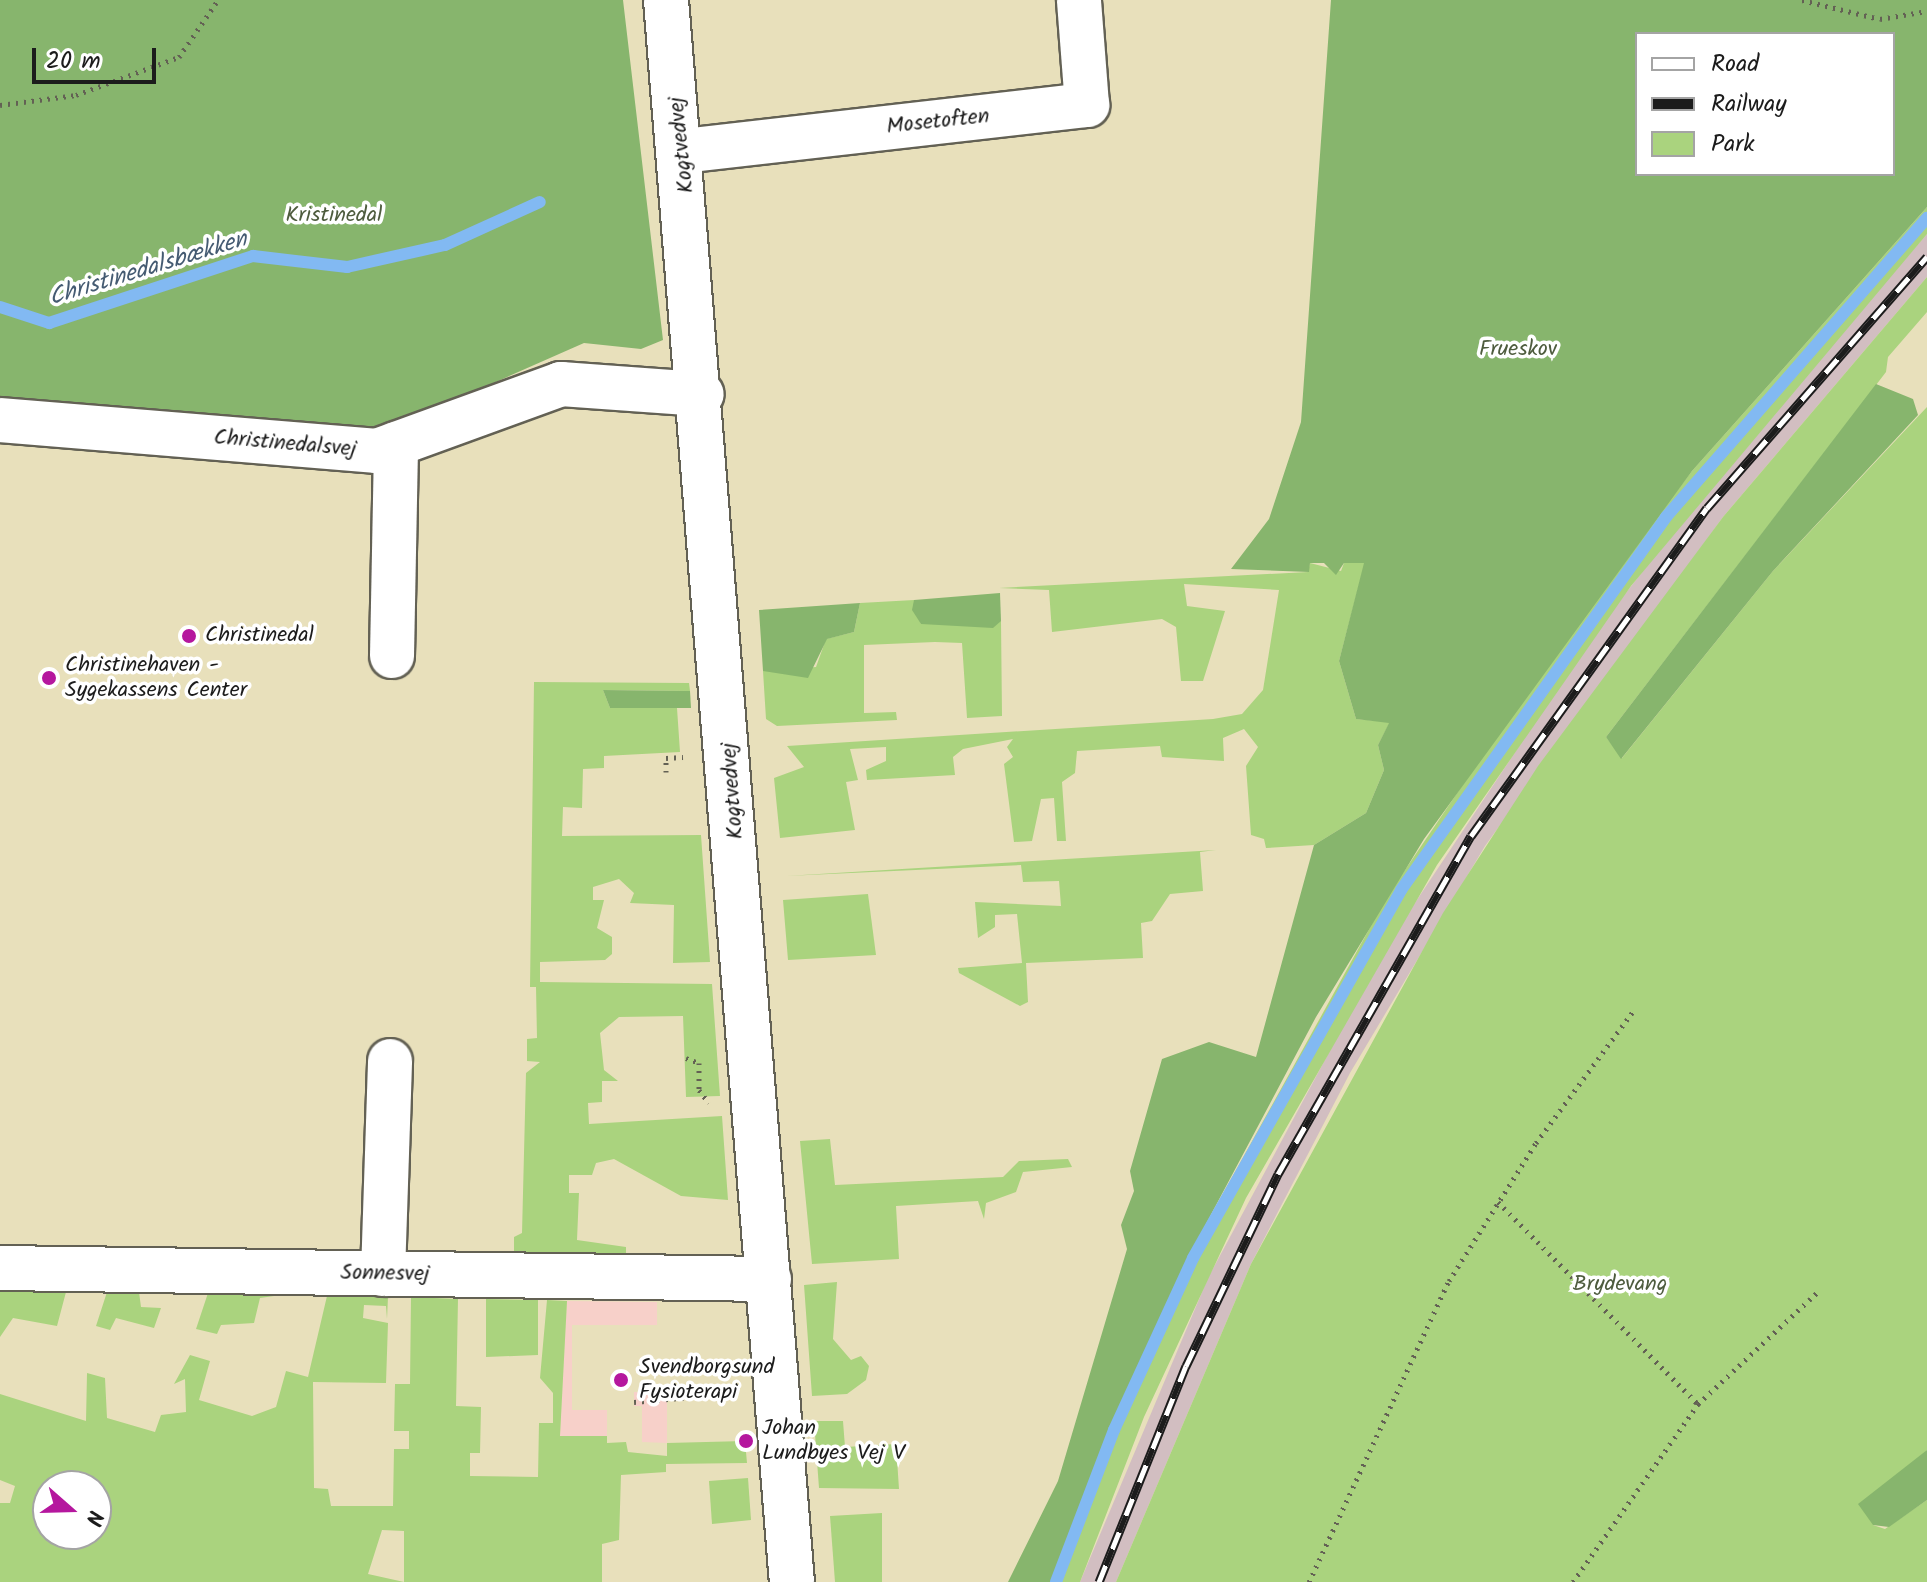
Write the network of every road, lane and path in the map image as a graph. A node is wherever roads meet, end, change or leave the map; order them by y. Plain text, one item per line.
1 (218, 0) edge
2 (666, 0) edge
3 (1079, 0) edge
4 (1802, 0) edge
5 (1927, 11) edge
6 (0, 105) edge
7 (683, 151) junction
8 (702, 394) junction
9 (0, 420) edge
10 (396, 444) junction
11 (392, 656) dead end
12 (688, 757) dead end
13 (666, 772) dead end
14 (1634, 1010) dead end
15 (686, 1058) dead end
16 (390, 1061) dead end
17 (704, 1097) dead end
18 (1498, 1202) junction
19 (0, 1268) edge
20 (383, 1274) junction
21 (769, 1279) junction
22 (1820, 1290) dead end
23 (691, 1397) dead end
24 (634, 1402) dead end
25 (1698, 1404) junction
26 (792, 1582) edge
27 (1309, 1582) edge
28 (1573, 1582) edge

1 - 6 path
2 - 7 street, Kogtvedvej
3 - 7 street, Mosetoften
4 - 5 path
7 - 8 street, Kogtvedvej
8 - 10 street, Christinedalsvej
8 - 21 street, Kogtvedvej
9 - 10 street, Christinedalsvej
10 - 11 street
12 - 13 path
14 - 18 path
15 - 17 path
16 - 20 street
18 - 25 path
18 - 27 path
19 - 20 street, Sonnesvej
20 - 21 street, Sonnesvej
21 - 26 street, Kogtvedvej
22 - 25 path
23 - 24 path
25 - 28 path

